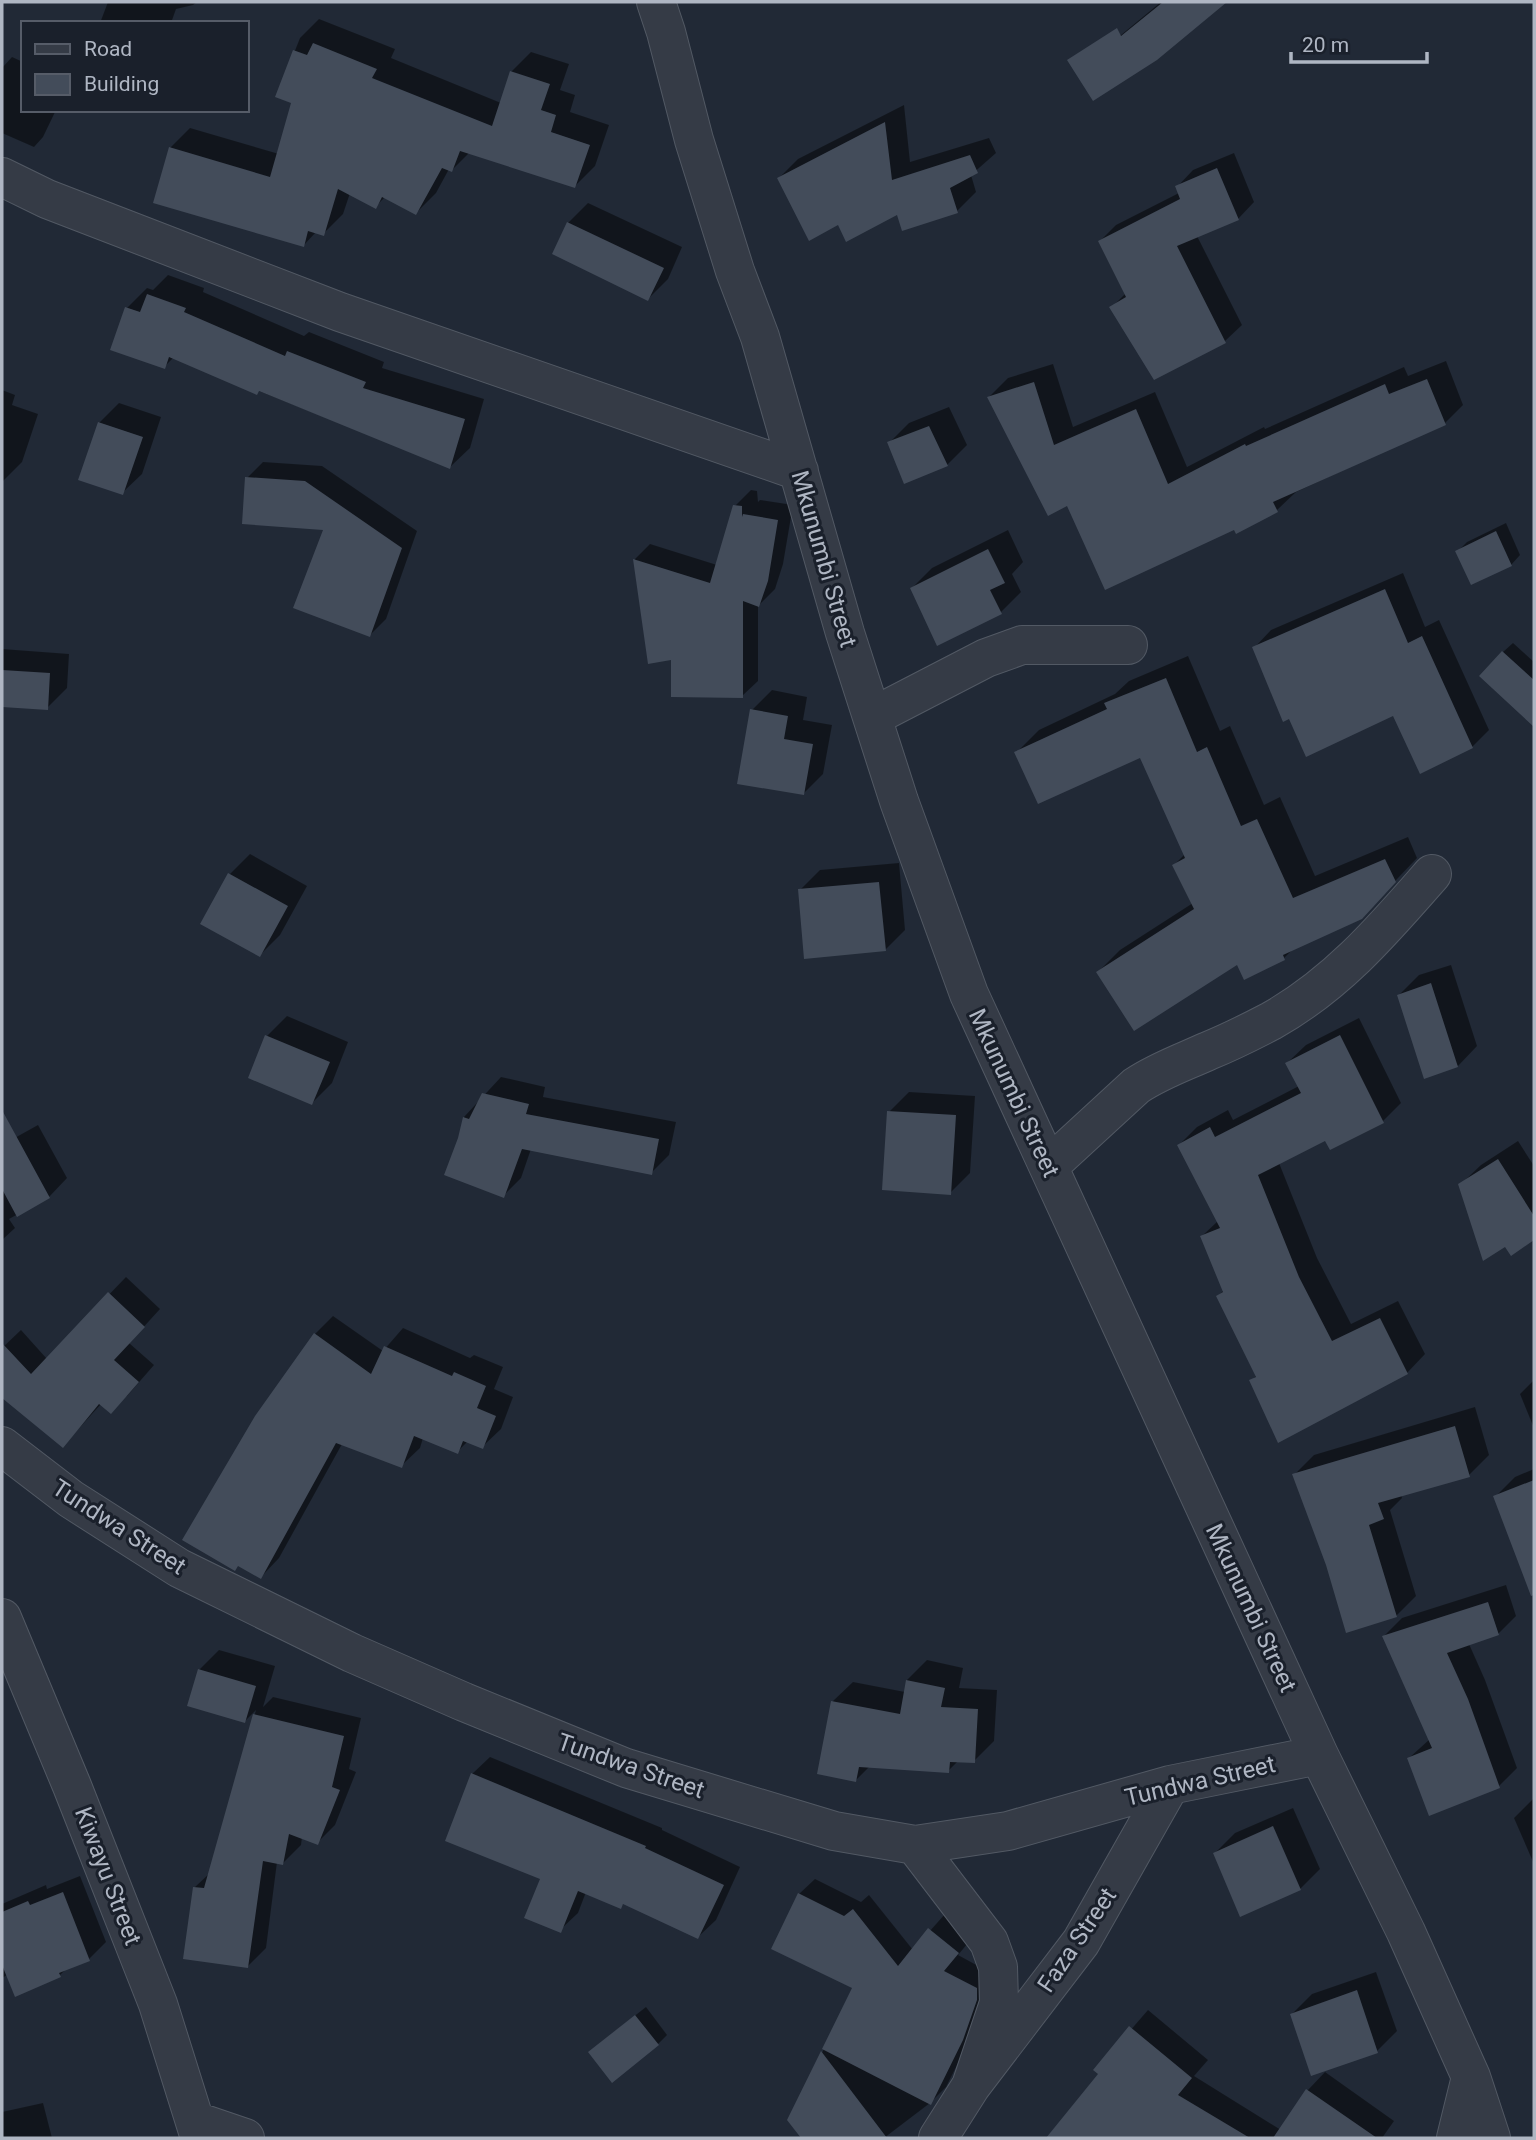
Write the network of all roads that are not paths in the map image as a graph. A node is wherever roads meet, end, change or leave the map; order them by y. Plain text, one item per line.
1 (656, 2) edge
2 (2, 177) edge
3 (799, 471) junction
4 (1128, 645) dead end
5 (872, 717) junction
6 (1433, 874) dead end
7 (1049, 1166) junction
8 (2, 1446) edge
9 (2, 1618) edge
10 (1319, 1755) junction
11 (1170, 1785) junction
12 (915, 1845) junction
13 (1471, 2077) junction
14 (971, 2086) junction
15 (197, 2130) edge
16 (245, 2138) edge
17 (938, 2138) edge
18 (1456, 2138) edge
19 (1491, 2138) edge

1 - 3 street, Mkunumbi Street
2 - 3 street
3 - 5 street, Mkunumbi Street
4 - 5 street
5 - 7 street, Mkunumbi Street
6 - 7 street
7 - 10 street, Mkunumbi Street
8 - 12 street, Tundwa Street
9 - 15 street, Kiwayu Street
10 - 11 street, Tundwa Street
10 - 13 street, Mkunumbi Street
11 - 12 street, Tundwa Street
11 - 14 street, Faza Street
12 - 14 street, Faza Street
13 - 18 street
13 - 19 street, Mkunumbi Street
14 - 17 street, Faza Street
15 - 16 street

